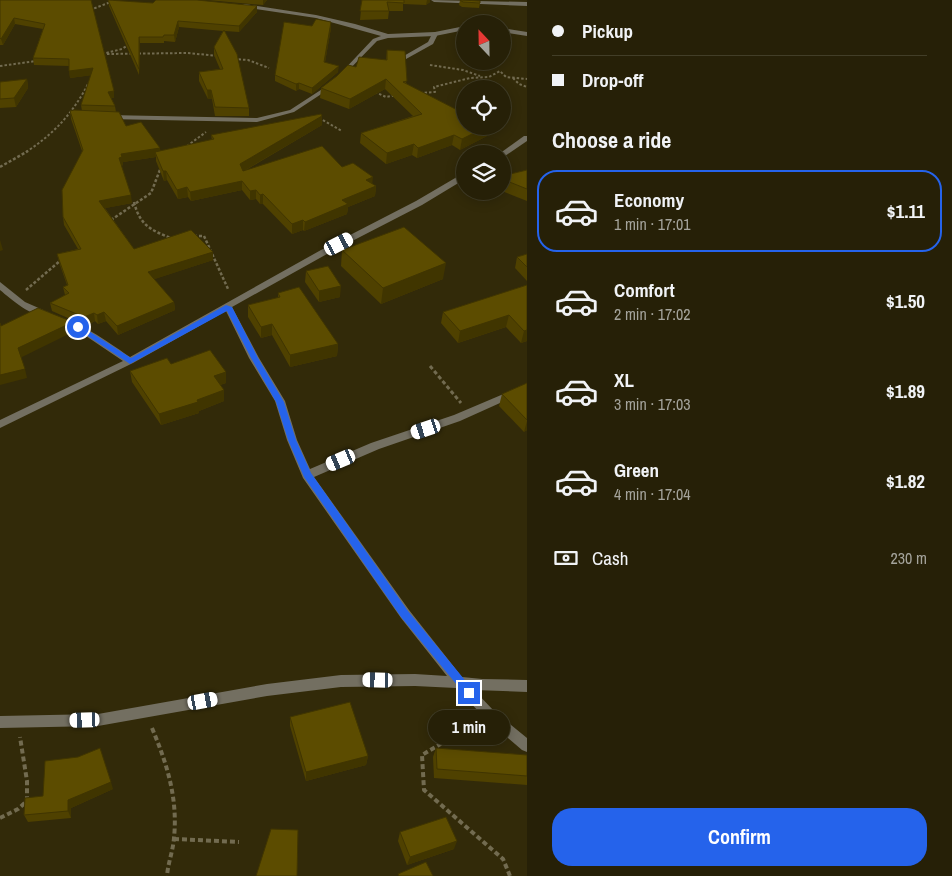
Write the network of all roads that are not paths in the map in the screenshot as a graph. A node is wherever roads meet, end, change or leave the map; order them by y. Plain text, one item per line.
1 (434, 0) edge
2 (527, 4) edge
3 (236, 5) edge
4 (456, 30) edge
5 (511, 31) edge
6 (434, 34) junction
7 (527, 34) edge
8 (386, 36) junction
9 (404, 58) edge
10 (98, 116) edge
11 (527, 138) edge
12 (511, 148) edge
13 (456, 181) edge
14 (0, 285) edge
15 (232, 305) junction
16 (130, 361) junction
17 (527, 387) edge
18 (0, 424) edge
19 (307, 475) junction
20 (459, 682) junction
21 (527, 686) edge
22 (0, 722) edge
23 (527, 746) edge

1 - 2 street
3 - 8 street
4 - 6 street
5 - 7 street
6 - 8 street
6 - 9 street
8 - 10 street
11 - 12 street
13 - 15 street
14 - 16 street
15 - 16 street
15 - 19 street
16 - 18 street
17 - 19 street
19 - 20 street
20 - 21 street
20 - 22 street
20 - 23 street

